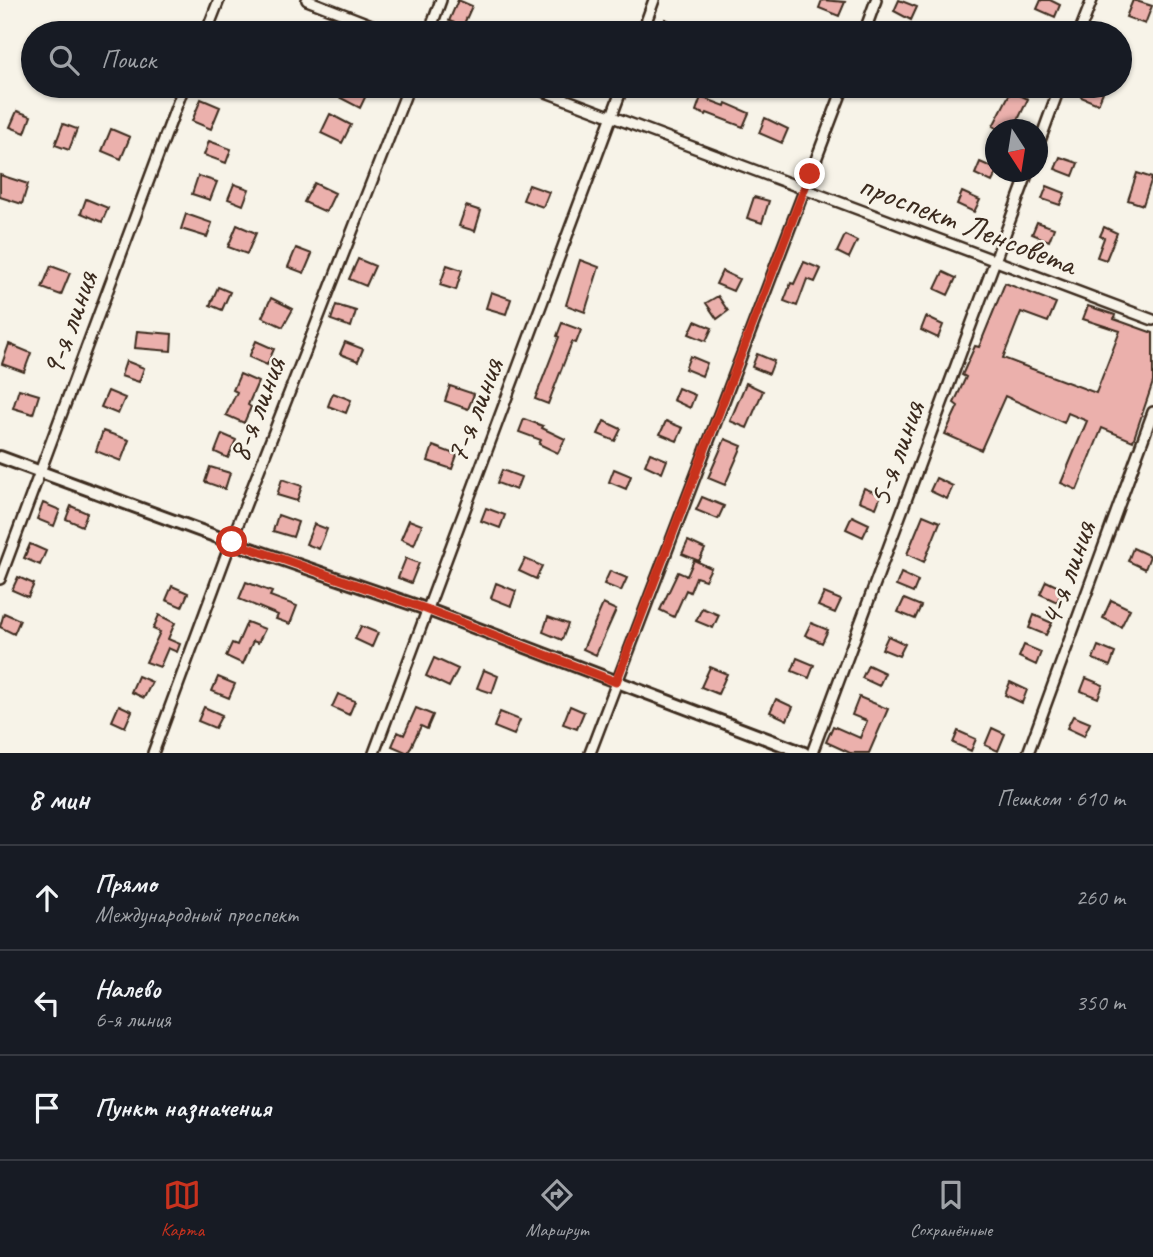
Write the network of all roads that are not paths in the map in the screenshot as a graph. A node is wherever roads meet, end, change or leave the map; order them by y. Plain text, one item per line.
1 (219, 0) edge
2 (307, 0) edge
3 (441, 0) edge
4 (654, 0) edge
5 (876, 0) edge
6 (1092, 0) edge
7 (211, 21) edge
8 (361, 21) edge
9 (433, 21) edge
10 (646, 21) edge
11 (868, 21) edge
12 (1084, 21) edge
13 (180, 98) edge
14 (404, 98) edge
15 (562, 98) edge
16 (619, 98) edge
17 (839, 98) edge
18 (1056, 98) edge
19 (612, 117) junction
20 (1048, 119) edge
21 (1024, 182) edge
22 (804, 189) junction
23 (995, 262) junction
24 (1153, 320) edge
25 (1153, 412) edge
26 (0, 457) edge
27 (41, 472) junction
28 (232, 542) junction
29 (0, 579) edge
30 (426, 609) junction
31 (616, 682) junction
32 (153, 753) edge
33 (374, 753) edge
34 (590, 753) edge
35 (804, 753) edge
36 (812, 753) edge
37 (1028, 753) edge

1 - 7 street
2 - 8 street
3 - 9 street
4 - 10 street
5 - 11 street
6 - 12 street
13 - 27 street, 9-я линия
14 - 28 street, 8-я линия
15 - 19 street, проспект Ленсовета
16 - 19 street, 7-я линия
17 - 22 street
18 - 20 street
19 - 22 street, проспект Ленсовета
19 - 30 street, 7-я линия
21 - 23 street, 5-я линия
22 - 23 street, проспект Ленсовета
22 - 31 street
23 - 24 street, проспект Ленсовета
23 - 36 street, 5-я линия
25 - 37 street, 4-я линия
26 - 27 street
27 - 28 street
27 - 29 street, 9-я линия
28 - 30 street
28 - 32 street, 8-я линия
30 - 31 street
30 - 33 street, 7-я линия
31 - 34 street
31 - 35 street

